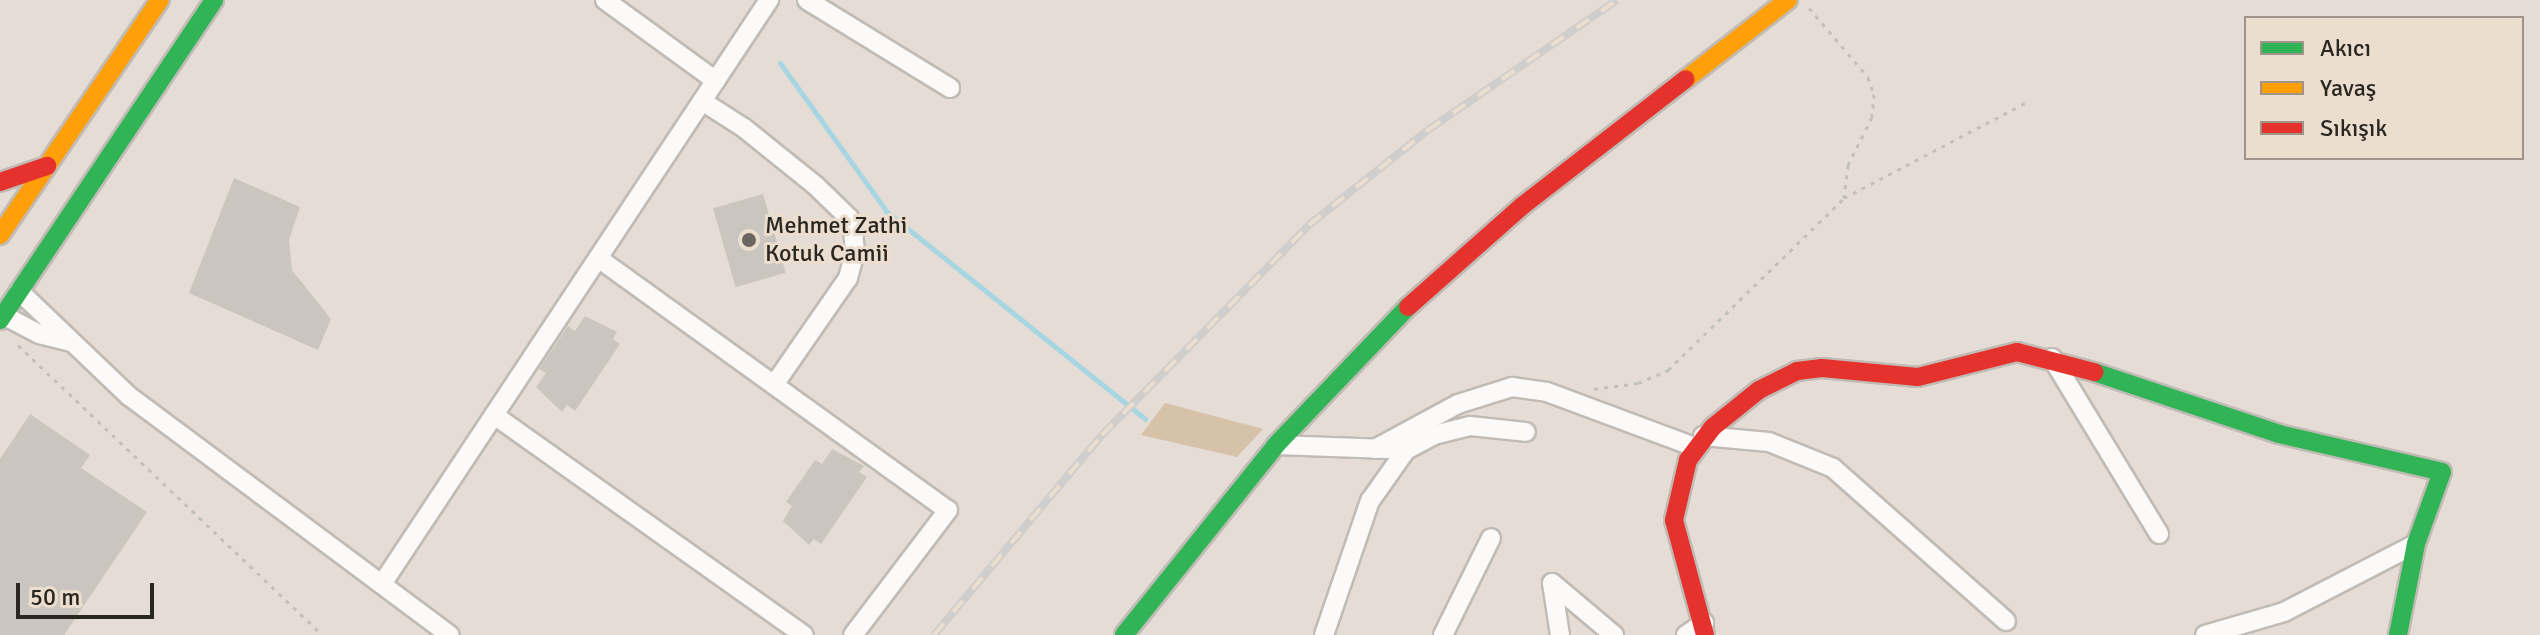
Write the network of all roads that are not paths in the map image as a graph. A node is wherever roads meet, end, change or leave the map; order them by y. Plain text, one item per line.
1 (160, 0) edge
2 (214, 0) edge
3 (605, 0) edge
4 (769, 0) edge
5 (807, 0) edge
6 (1788, 0) edge
7 (716, 81) junction
8 (950, 88) dead end
9 (702, 101) junction
10 (47, 166) junction
11 (0, 182) edge
12 (0, 235) edge
13 (598, 258) junction
14 (0, 280) edge
15 (19, 291) junction
16 (1, 317) edge
17 (68, 341) junction
18 (2052, 358) junction
19 (774, 385) junction
20 (494, 415) junction
21 (1526, 432) dead end
22 (1699, 441) junction
23 (1276, 445) junction
24 (1375, 449) junction
25 (1406, 450) junction
26 (2159, 534) dead end
27 (1491, 538) dead end
28 (2416, 544) junction
29 (382, 584) junction
30 (2006, 621) dead end
31 (1704, 629) edge
32 (450, 635) edge
33 (804, 635) edge
34 (853, 635) edge
35 (1124, 635) edge
36 (1324, 635) edge
37 (1443, 635) edge
38 (1560, 635) edge
39 (1614, 635) edge
40 (1686, 635) edge
41 (2205, 635) edge
42 (2398, 635) edge

1 - 10 main road
2 - 15 main road
3 - 7 street
4 - 7 street
5 - 8 street
6 - 23 main road
7 - 9 street
9 - 13 street
9 - 19 street
10 - 11 main road
10 - 12 main road
13 - 19 street
13 - 20 street
14 - 15 main road
15 - 16 main road
15 - 17 street
16 - 17 street
17 - 29 street
18 - 22 main road
18 - 26 street
18 - 28 main road
19 - 34 street
20 - 29 street
20 - 33 street
21 - 25 street
22 - 24 street
22 - 30 street
22 - 31 main road
23 - 24 street
23 - 35 main road
24 - 25 street
25 - 36 street
27 - 37 street
28 - 41 street
28 - 42 main road
29 - 32 street
31 - 40 street
38 - 39 street

